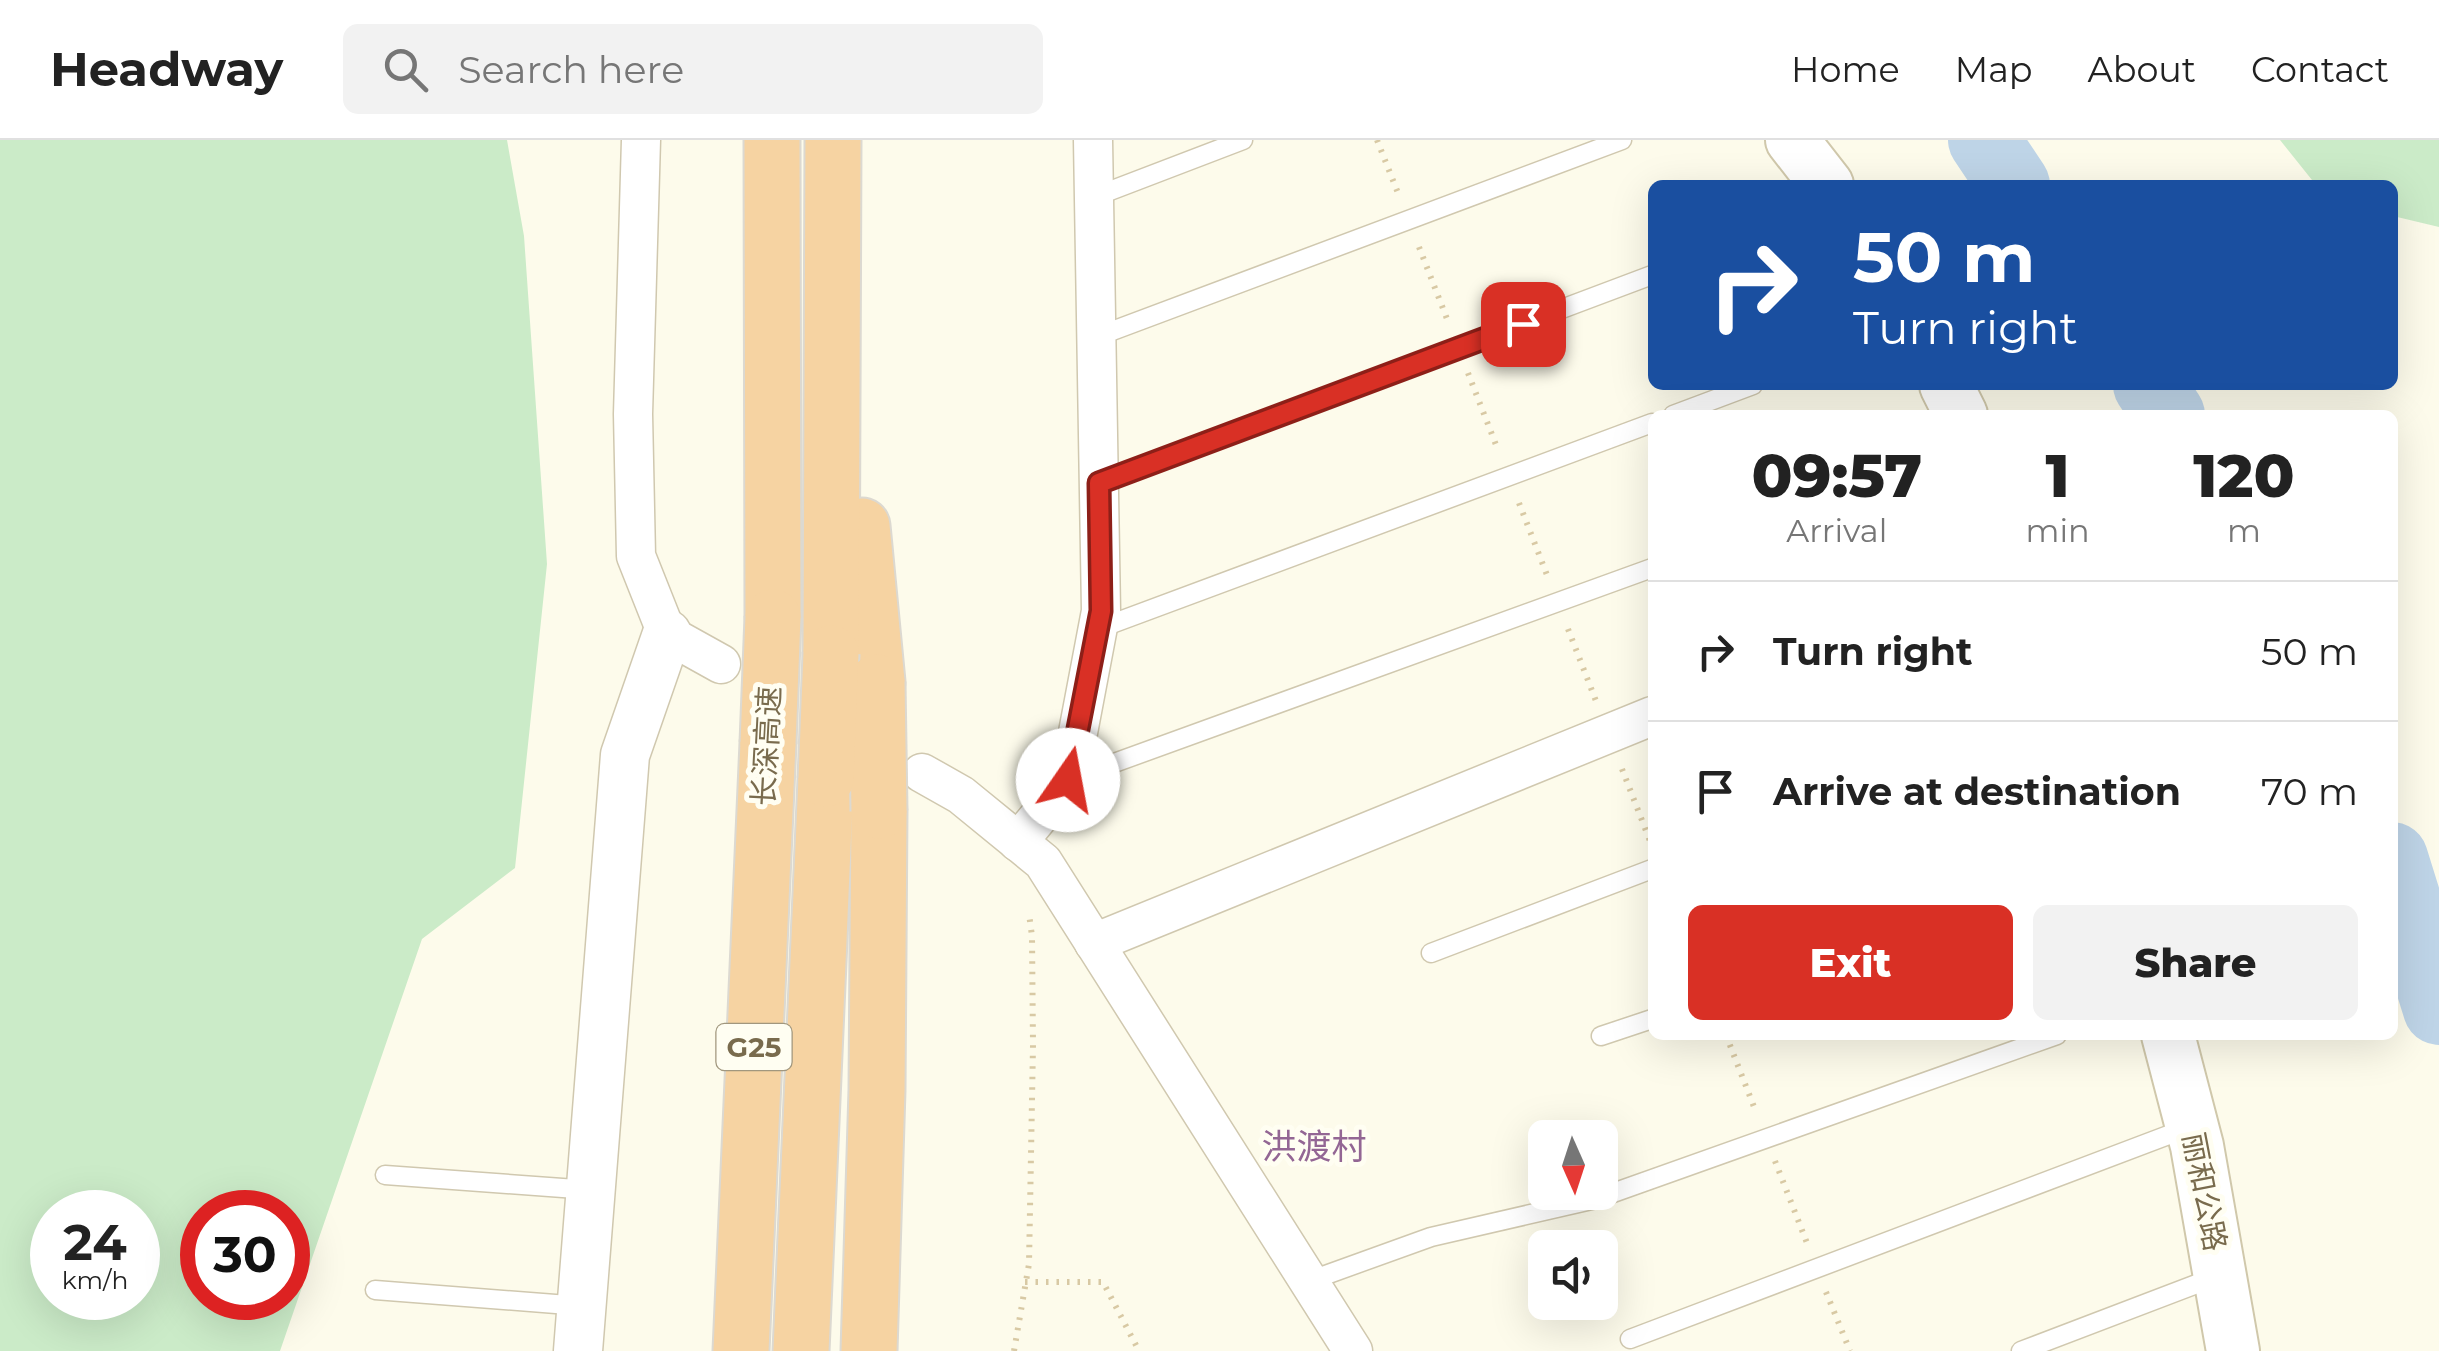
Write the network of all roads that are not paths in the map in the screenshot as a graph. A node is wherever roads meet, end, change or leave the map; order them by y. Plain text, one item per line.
1 (641, 140) edge
2 (772, 140) edge
3 (833, 140) edge
4 (1093, 140) edge
5 (1243, 140) edge
6 (1622, 140) edge
7 (1792, 140) edge
8 (1823, 180) edge
9 (1094, 197) junction
10 (830, 218) junction
11 (1648, 277) edge
12 (1096, 337) junction
13 (1740, 390) edge
14 (1686, 410) edge
15 (1648, 423) edge
16 (1099, 483) junction
17 (1648, 569) edge
18 (1098, 629) junction
19 (667, 634) junction
20 (722, 664) dead end
21 (1648, 718) edge
22 (922, 773) dead end
23 (1068, 780) junction
24 (1018, 842) junction
25 (1648, 871) edge
26 (1094, 943) junction
27 (758, 951) junction
28 (1431, 953) dead end
29 (1648, 1020) edge
30 (1601, 1036) dead end
31 (2043, 1040) edge
32 (2169, 1040) edge
33 (2192, 1126) junction
34 (385, 1175) dead end
35 (591, 1190) junction
36 (2220, 1275) junction
37 (1309, 1281) junction
38 (375, 1290) dead end
39 (580, 1328) edge
40 (1630, 1339) dead end
41 (716, 1351) edge
42 (741, 1351) edge
43 (801, 1351) edge
44 (869, 1351) edge
45 (1354, 1351) edge
46 (2021, 1351) edge
47 (2233, 1351) edge

1 - 19 street
2 - 27 highway, 长深高速 / G25, bridge
3 - 10 highway, 长深高速 / G25
4 - 9 street
5 - 9 lane
6 - 12 lane
7 - 8 main road
9 - 12 street
10 - 43 highway, 长深高速 / G25, bridge
10 - 44 highway, bridge
11 - 16 lane
12 - 16 street
13 - 14 lane
15 - 18 lane
16 - 18 street
17 - 23 lane
18 - 23 street
19 - 20 street
19 - 35 street
21 - 26 street
22 - 24 street
23 - 24 street
24 - 26 street
25 - 28 lane
26 - 37 street
27 - 41 highway
27 - 42 highway, 长深高速 / G25
29 - 30 lane
31 - 37 lane
32 - 33 main road, 丽和公路
33 - 36 main road, 丽和公路
33 - 40 lane
34 - 35 lane
35 - 39 street
36 - 46 lane
36 - 47 main road, 丽和公路
37 - 45 street
38 - 39 lane

